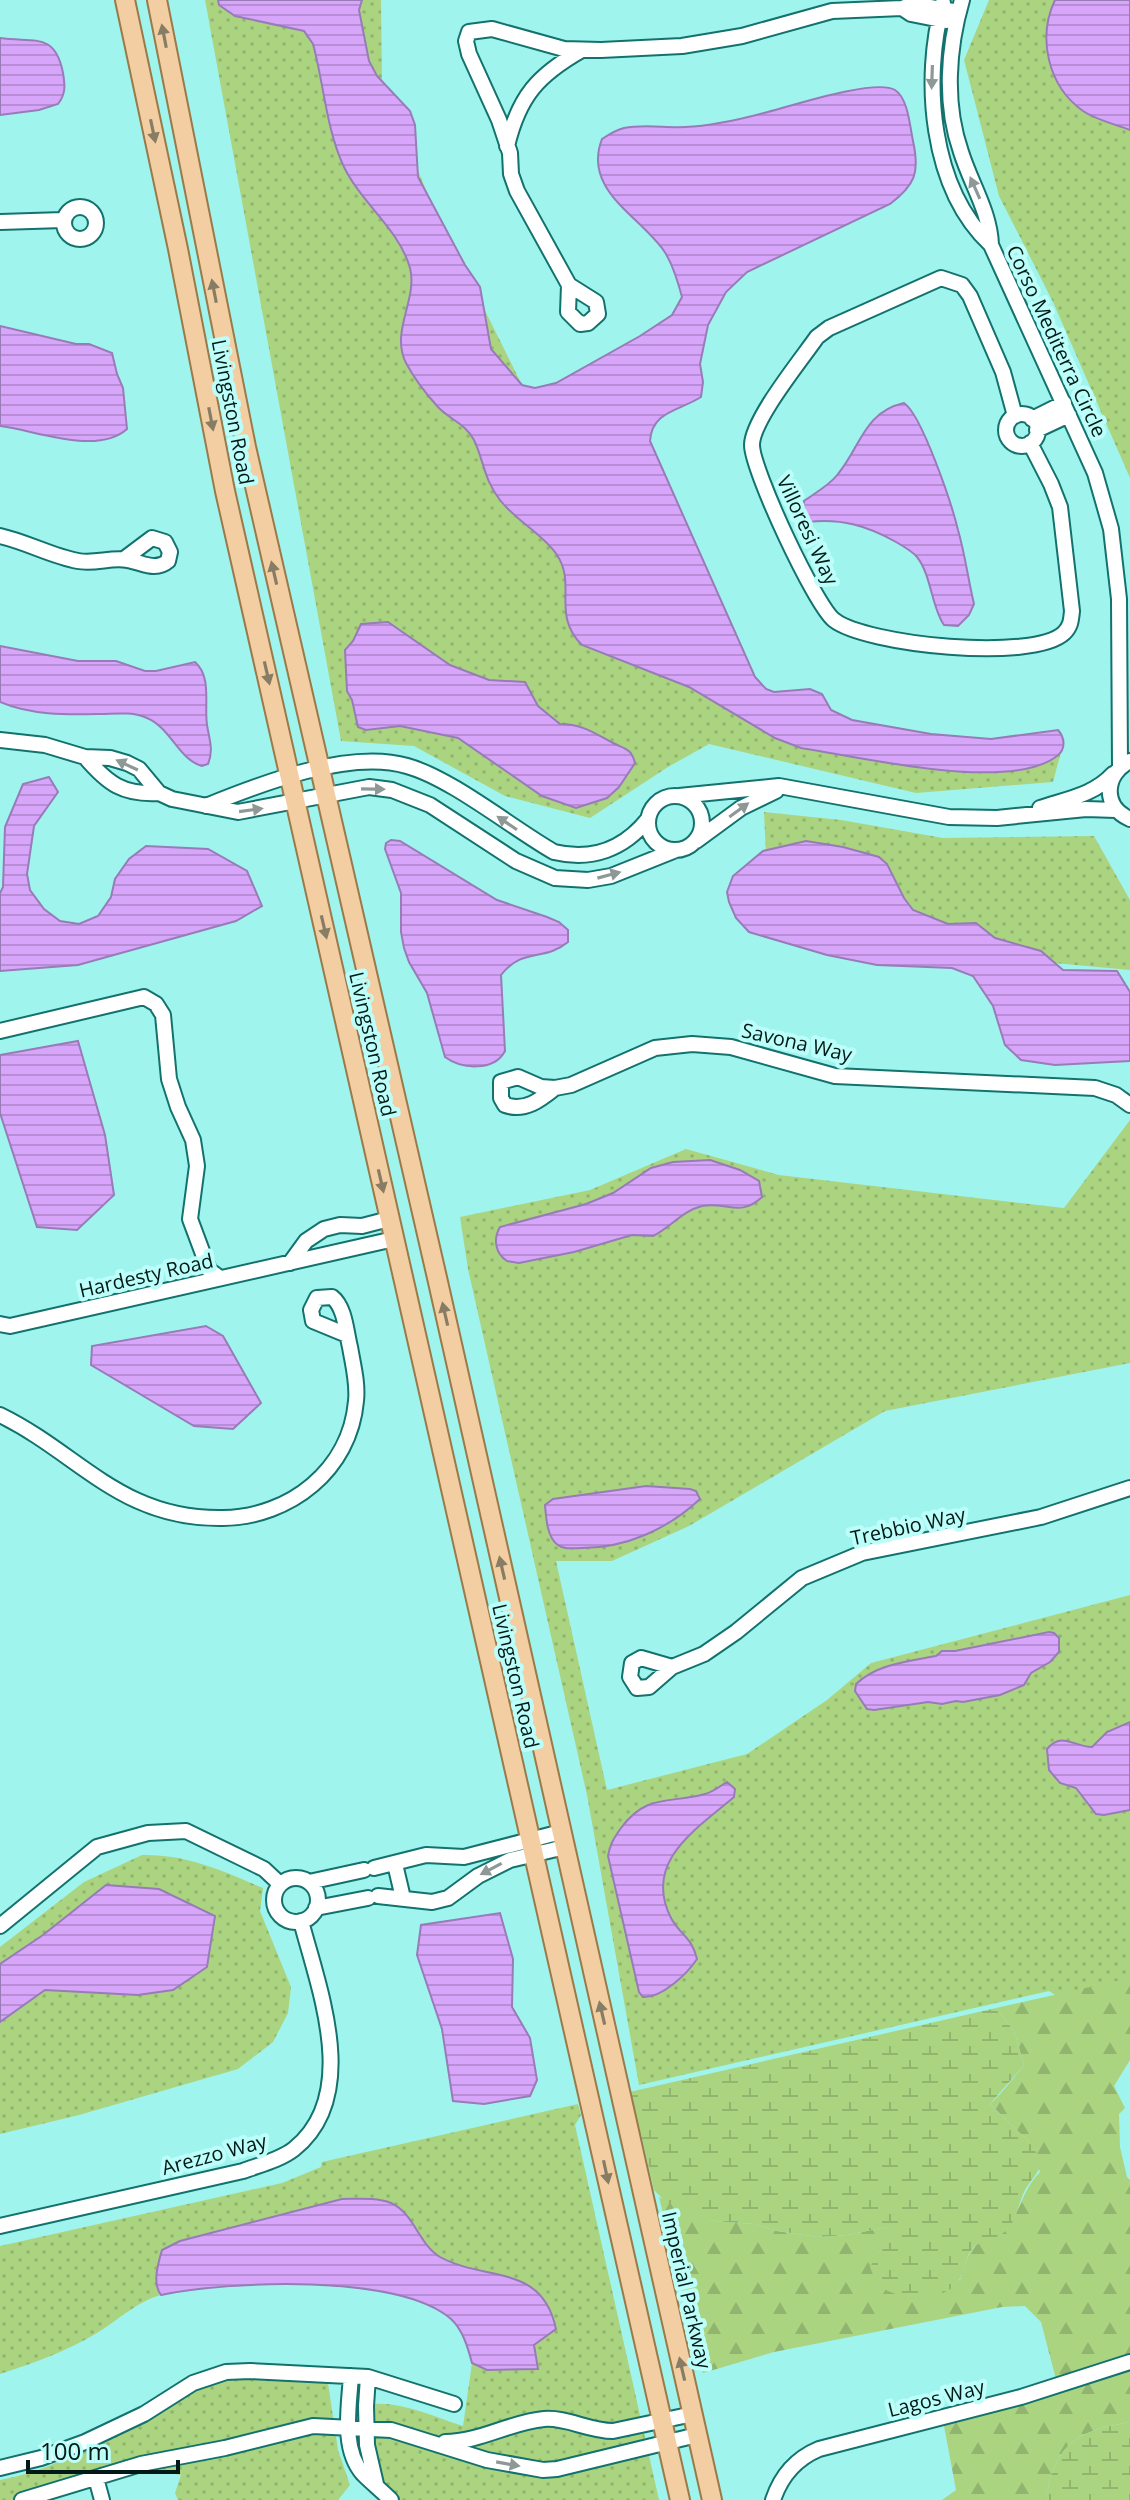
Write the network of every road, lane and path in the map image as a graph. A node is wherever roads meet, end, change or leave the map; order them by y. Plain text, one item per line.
1 (125, 0) edge
2 (157, 0) edge
3 (941, 10) edge
4 (959, 12) edge
5 (582, 50) junction
6 (507, 146) junction
7 (63, 220) dead end
8 (0, 222) edge
9 (991, 245) junction
10 (569, 285) dead end
11 (1066, 409) junction
12 (1015, 416) junction
13 (1033, 431) junction
14 (0, 536) edge
15 (124, 559) dead end
16 (1119, 641) junction
17 (1130, 695) edge
18 (0, 740) edge
19 (24, 743) junction
20 (0, 754) edge
21 (85, 757) junction
22 (1121, 767) edge
23 (318, 769) junction
24 (290, 776) junction
25 (792, 787) junction
26 (159, 793) junction
27 (324, 796) junction
28 (679, 796) junction
29 (296, 802) junction
30 (206, 806) junction
31 (1017, 815) junction
32 (1125, 817) edge
33 (648, 819) junction
34 (691, 844) junction
35 (676, 850) junction
36 (0, 1031) edge
37 (555, 1088) dead end
38 (1130, 1105) edge
39 (389, 1219) junction
40 (394, 1239) junction
41 (290, 1263) junction
42 (220, 1278) junction
43 (5, 1325) edge
44 (347, 1335) dead end
45 (0, 1415) edge
46 (1130, 1488) edge
47 (672, 1667) dead end
48 (563, 1840) junction
49 (532, 1847) junction
50 (395, 1864) junction
51 (309, 1882) junction
52 (280, 1884) junction
53 (403, 1898) junction
54 (316, 1908) junction
55 (301, 1921) junction
56 (0, 1926) edge
57 (619, 2089) joint
58 (0, 2226) edge
59 (1130, 2362) edge
60 (351, 2376) junction
61 (368, 2377) junction
62 (454, 2404) dead end
63 (693, 2414) junction
64 (663, 2420) junction
65 (349, 2427) junction
66 (366, 2429) junction
67 (697, 2435) junction
68 (668, 2442) junction
69 (433, 2443) junction
70 (0, 2468) edge
71 (96, 2478) junction
72 (376, 2484) junction
73 (22, 2500) edge
74 (102, 2500) edge
75 (391, 2500) edge
76 (680, 2500) edge
77 (712, 2500) edge
78 (773, 2500) edge

1 -> 24 main road, Livingston Road
23 -> 2 main road, Livingston Road
3 - 4 street
3 - 5 street
3 -> 9 street, Corso Mediterra Circle
9 -> 4 street, Corso Mediterra Circle
5 - 6 street
5 - 6 street
6 - 10 street
7 - 8 street
9 - 11 street, Corso Mediterra Circle
11 - 13 street
11 - 16 street, Corso Mediterra Circle
12 - 13 street
12 - 13 street, Villoresi Way
12 - 13 street, Villoresi Way
14 - 15 street
16 - 17 street, Corso Mediterra Circle
16 - 22 street, Corso Mediterra Circle
18 - 19 street
19 - 20 street
19 - 21 street
21 - 26 street
26 -> 21 street
22 - 31 street
22 - 32 street, Corso Mediterra Circle
23 - 24 street
23 - 27 main road, Livingston Road
33 -> 23 street
24 - 29 main road, Livingston Road
24 - 30 street
25 - 28 street
25 - 31 street
34 -> 25 street
26 - 30 street
27 - 29 street
27 -> 35 street
48 -> 27 main road, Livingston Road
28 - 33 street
28 - 34 street
30 -> 29 street
29 -> 39 main road, Livingston Road
31 - 32 street
33 - 35 street
34 - 35 street
36 - 42 street
37 - 38 street, Savona Way
39 - 40 main road, Livingston Road
39 - 41 street
40 - 41 street, Hardesty Road
40 - 49 main road, Livingston Road
41 - 42 street, Hardesty Road
42 - 43 street, Hardesty Road
44 - 45 street
46 - 47 street, Trebbio Way
48 - 49 street
57 -> 48 main road, Livingston Road
49 - 50 street
49 -> 53 street
49 -> 64 main road, Livingston Road
50 - 51 street
50 - 53 street
51 - 52 street
51 - 54 street
52 - 55 street
52 - 56 street
53 - 54 street
54 - 55 street
55 - 58 street, Arezzo Way
63 -> 57 main road, Imperial Parkway
59 - 78 street, Lagos Way
60 - 61 street
60 - 65 street
60 - 70 street
61 - 62 street
61 - 66 street
63 - 64 street
63 - 67 main road, Imperial Parkway
64 - 68 main road
64 - 69 street
65 - 66 street
65 - 71 street
65 - 72 street
66 - 69 street
66 - 72 street
67 - 68 street
67 - 77 main road, Imperial Parkway
69 -> 68 street
68 - 76 main road
71 - 73 street
71 - 74 street
72 - 75 street

